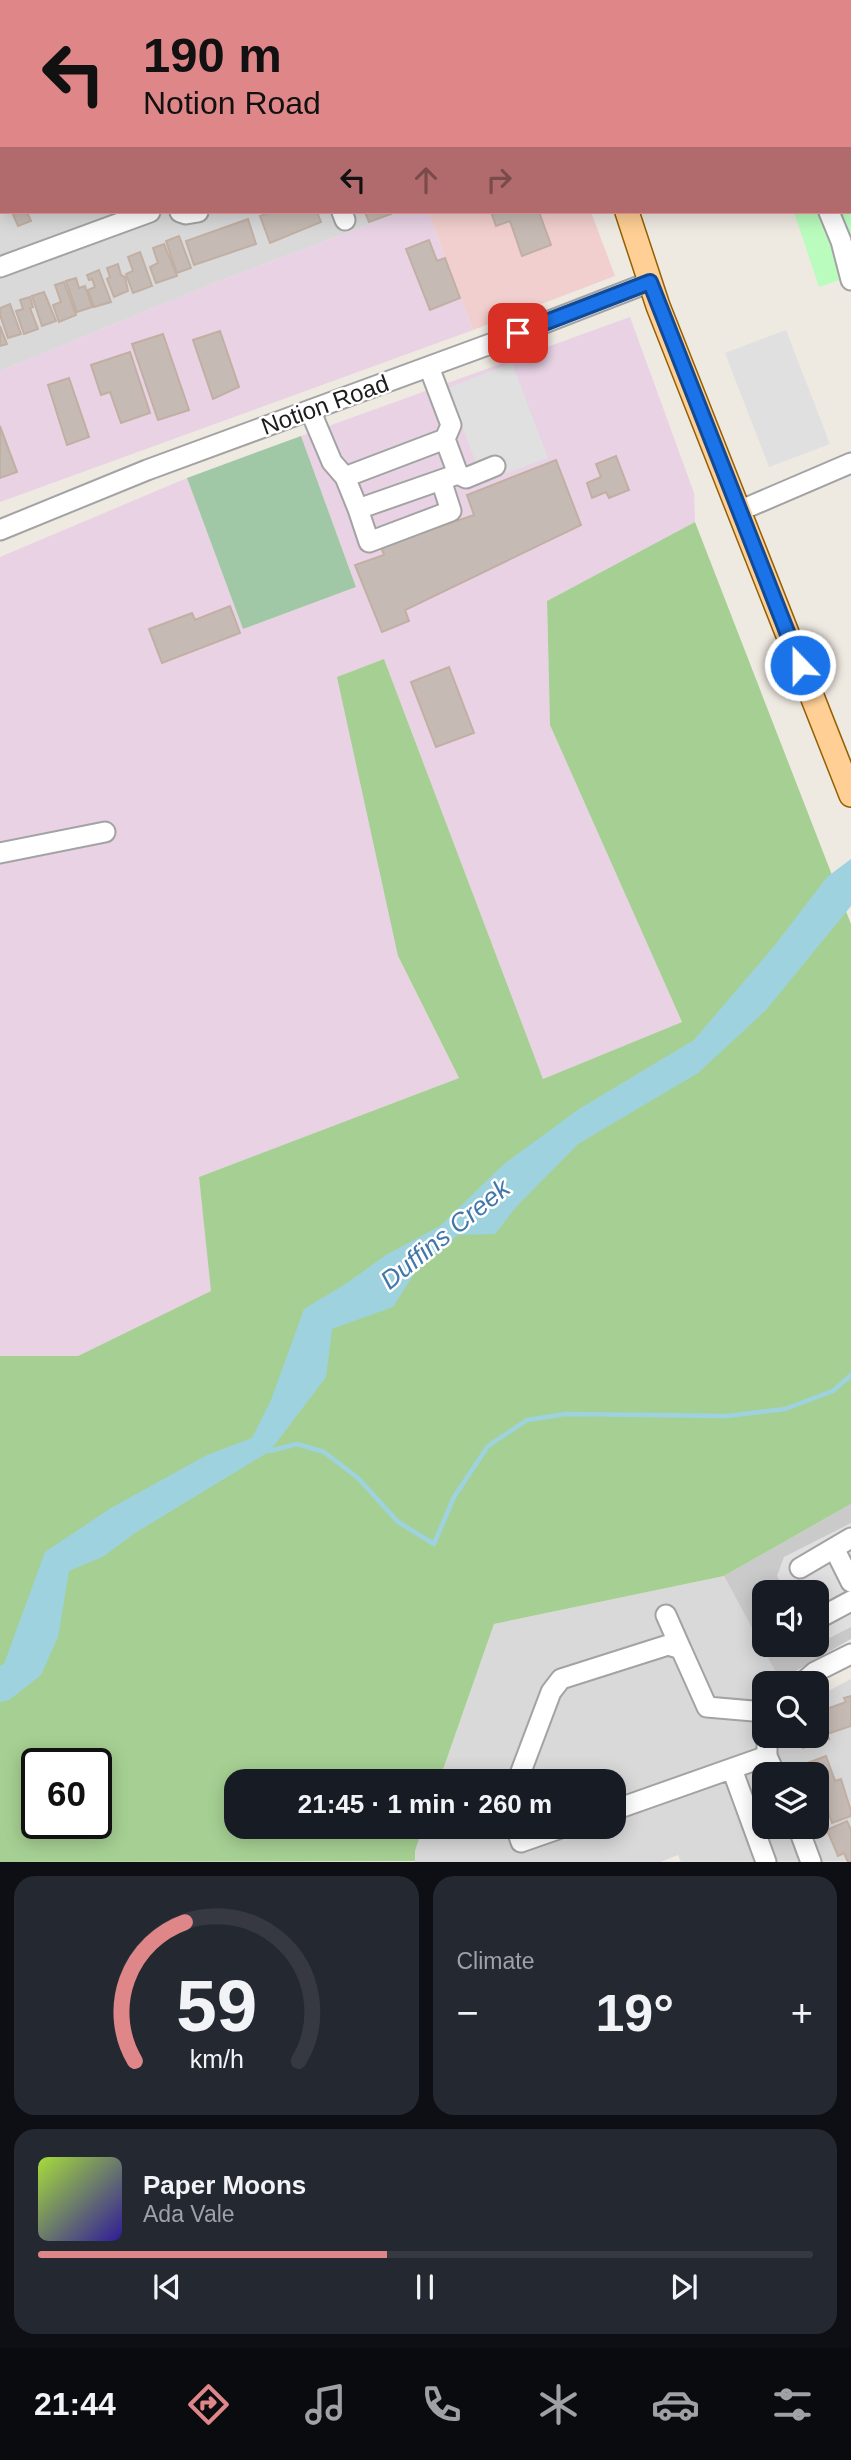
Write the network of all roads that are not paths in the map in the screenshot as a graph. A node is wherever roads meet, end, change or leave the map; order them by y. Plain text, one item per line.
1 (145, 214) edge
2 (628, 214) edge
3 (830, 214) edge
4 (846, 240) edge
5 (0, 267) edge
6 (851, 280) edge
7 (650, 282) junction
8 (429, 367) junction
9 (310, 410) junction
10 (445, 439) junction
11 (851, 463) edge
12 (495, 466) dead end
13 (345, 477) junction
14 (449, 477) junction
15 (358, 509) junction
16 (739, 511) junction
17 (0, 530) edge
18 (851, 795) edge
19 (105, 832) dead end
20 (0, 853) edge
21 (842, 1543) edge
22 (800, 1568) dead end
23 (851, 1582) edge
24 (851, 1601) edge
25 (829, 1613) edge
26 (666, 1615) dead end
27 (681, 1649) junction
28 (851, 1654) edge
29 (817, 1671) edge
30 (752, 1711) edge
31 (767, 1748) edge
32 (767, 1756) junction
33 (770, 1762) edge
34 (522, 1769) edge
35 (732, 1769) junction
36 (626, 1806) edge
37 (803, 1839) edge
38 (766, 1861) edge
39 (811, 1861) edge

1 - 5 street
2 - 7 main road
3 - 4 street
4 - 6 street
7 - 8 street, Notion Road
7 - 16 main road
8 - 9 street, Notion Road
8 - 10 street
9 - 13 street
9 - 17 street, Notion Road
10 - 13 street
10 - 14 street
11 - 16 street
12 - 14 street
13 - 15 street
14 - 15 street
14 - 15 street
16 - 18 main road
19 - 20 street
21 - 22 street
21 - 23 street
24 - 25 street
26 - 27 street
27 - 30 street
27 - 34 street
28 - 29 street
31 - 32 street
32 - 33 street
32 - 35 street
35 - 36 street
35 - 38 street
37 - 39 street

